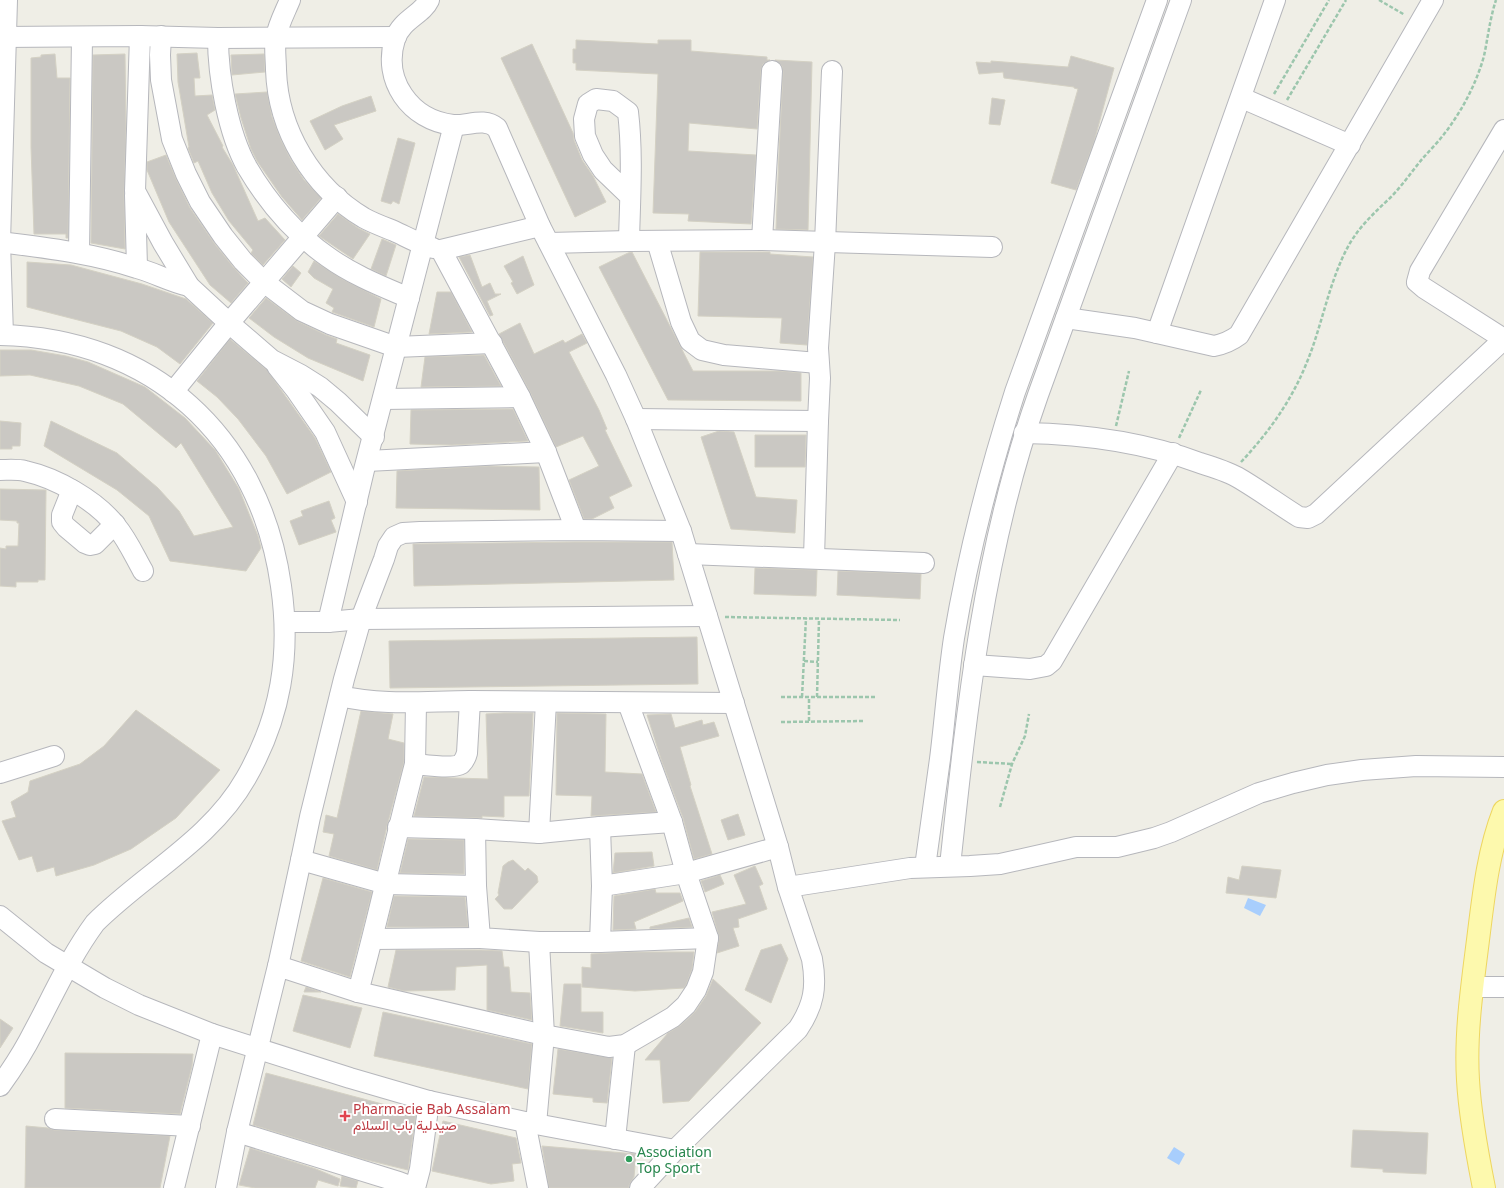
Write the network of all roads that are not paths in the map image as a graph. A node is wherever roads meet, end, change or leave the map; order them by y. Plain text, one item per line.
1 (7, 0) edge
2 (290, 0) edge
3 (429, 0) edge
4 (1157, 0) edge
5 (1181, 0) edge
6 (1276, 0) edge
7 (1433, 0) edge
8 (140, 36) junction
9 (161, 36) junction
10 (3, 37) edge
11 (82, 37) junction
12 (276, 37) junction
13 (396, 37) junction
14 (218, 38) junction
15 (772, 71) dead end
16 (832, 71) dead end
17 (1242, 98) junction
18 (454, 125) junction
19 (1502, 137) edge
20 (1350, 145) junction
21 (135, 191) junction
22 (630, 196) dead end
23 (336, 197) junction
24 (540, 226) junction
25 (303, 238) junction
26 (762, 240) junction
27 (629, 241) junction
28 (657, 241) junction
29 (0, 242) edge
30 (549, 243) junction
31 (825, 243) junction
32 (422, 244) junction
33 (992, 247) dead end
34 (441, 250) junction
35 (79, 253) junction
36 (137, 267) junction
37 (264, 282) junction
38 (189, 286) junction
39 (409, 298) junction
40 (1066, 318) junction
41 (229, 323) junction
42 (1158, 333) junction
43 (1, 335) edge
44 (1504, 339) edge
45 (492, 343) junction
46 (396, 346) junction
47 (272, 360) junction
48 (818, 363) junction
49 (173, 392) junction
50 (520, 397) junction
51 (383, 399) junction
52 (636, 419) junction
53 (818, 421) junction
54 (1024, 433) junction
55 (374, 436) junction
56 (546, 452) junction
57 (1173, 453) junction
58 (367, 461) junction
59 (0, 470) edge
60 (72, 490) junction
61 (356, 502) junction
62 (115, 524) junction
63 (576, 530) junction
64 (680, 531) junction
65 (688, 554) junction
66 (814, 558) junction
67 (924, 563) dead end
68 (142, 571) dead end
69 (707, 616) junction
70 (361, 618) junction
71 (285, 622) junction
72 (328, 622) junction
73 (974, 665) junction
74 (340, 696) junction
75 (470, 701) junction
76 (546, 702) junction
77 (416, 703) junction
78 (628, 703) junction
79 (734, 703) junction
80 (54, 756) dead end
81 (415, 764) junction
82 (1504, 767) edge
83 (0, 773) edge
84 (1504, 810) edge
85 (672, 822) junction
86 (398, 827) junction
87 (600, 827) junction
88 (475, 829) junction
89 (539, 833) junction
90 (778, 847) junction
91 (301, 860) junction
92 (925, 866) junction
93 (950, 866) junction
94 (686, 874) junction
95 (386, 884) junction
96 (476, 886) junction
97 (602, 886) junction
98 (788, 887) junction
99 (0, 916) edge
100 (480, 938) junction
101 (708, 938) junction
102 (373, 939) junction
103 (539, 942) junction
104 (600, 942) junction
105 (67, 966) junction
106 (278, 966) junction
107 (1472, 987) junction
108 (1504, 987) edge
109 (358, 992) junction
110 (212, 1034) junction
111 (544, 1035) junction
112 (625, 1045) junction
113 (258, 1048) junction
114 (0, 1086) edge
115 (429, 1101) junction
116 (54, 1119) dead end
117 (530, 1123) junction
118 (190, 1126) junction
119 (237, 1132) junction
120 (615, 1139) junction
121 (675, 1150) junction
122 (174, 1188) edge
123 (226, 1188) edge
124 (415, 1188) edge
125 (538, 1188) edge
126 (640, 1188) edge
127 (1484, 1188) edge

1 - 10 street
2 - 12 street
3 - 13 street
4 - 92 street
5 - 40 street
6 - 17 street
7 - 20 street
8 - 9 street
8 - 11 street
8 - 21 street
9 - 14 street
9 - 37 street
10 - 11 street
10 - 29 street
11 - 35 street
12 - 13 street
12 - 14 street
12 - 23 street
13 - 18 street
14 - 25 street
15 - 26 street
16 - 31 street
17 - 20 street
17 - 42 street
18 - 24 street
18 - 32 street
19 - 44 street
20 - 42 street
21 - 36 street
21 - 38 street
22 - 27 street
23 - 25 street
23 - 32 street
24 - 30 street
24 - 34 street
25 - 37 street
25 - 39 street
26 - 28 street
26 - 31 street
27 - 28 street
27 - 30 street
28 - 48 street
29 - 35 street
29 - 43 street
30 - 52 street
31 - 33 street
31 - 48 street
32 - 34 street
32 - 39 street
34 - 45 street
35 - 36 street
36 - 38 street
37 - 41 street
37 - 46 street
38 - 41 street
39 - 46 street
40 - 42 street
40 - 54 street
41 - 47 street
41 - 49 street
43 - 49 street
44 - 57 street
45 - 46 street
45 - 50 street
46 - 51 street
47 - 55 street
47 - 61 street
48 - 53 street
49 - 71 street
50 - 51 street
50 - 56 street
51 - 55 street
52 - 53 street
52 - 64 street
53 - 66 street
54 - 57 street
54 - 73 street
55 - 58 street
56 - 58 street
56 - 63 street
57 - 73 street
58 - 61 street
59 - 60 street
60 - 62 street
60 - 62 street
61 - 72 street
62 - 68 street
63 - 64 street
63 - 70 street
64 - 65 street
65 - 66 street
65 - 69 street
66 - 67 street
69 - 70 street
69 - 79 street
70 - 72 street
70 - 74 street
71 - 72 street
71 - 105 street
73 - 93 street
74 - 77 street
74 - 91 street
75 - 76 street
75 - 77 street
75 - 81 street
76 - 78 street
76 - 89 street
77 - 81 street
78 - 79 street
78 - 85 street
79 - 90 street
80 - 83 street
81 - 86 street
82 - 93 street
84 - 107 main road
85 - 87 street
85 - 94 street
86 - 88 street
86 - 95 street
87 - 89 street
87 - 97 street
88 - 89 street
88 - 96 street
90 - 94 street
90 - 98 street
91 - 95 street
91 - 106 street
92 - 93 street
92 - 98 street
94 - 97 street
94 - 101 street
95 - 96 street
95 - 102 street
96 - 100 street
97 - 104 street
98 - 121 street
99 - 105 street
100 - 102 street
100 - 103 street
101 - 104 street
101 - 112 street
102 - 109 street
103 - 104 street
103 - 111 street
105 - 110 street
105 - 114 street
106 - 109 street
106 - 113 street
107 - 108 street
107 - 127 main road
109 - 111 street
110 - 113 street
110 - 118 street
111 - 112 street
111 - 117 street
112 - 120 street
113 - 115 street
113 - 119 street
115 - 117 street
115 - 124 street
116 - 118 street
117 - 120 street
117 - 125 street
118 - 122 street
119 - 123 street
119 - 124 street
120 - 121 street
121 - 126 street

